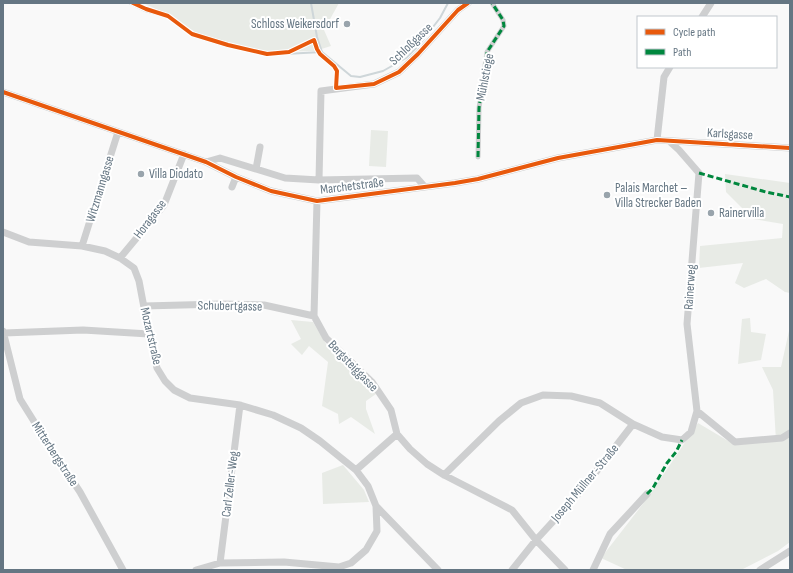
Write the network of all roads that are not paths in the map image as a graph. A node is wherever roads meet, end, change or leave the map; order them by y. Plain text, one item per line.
1 (468, 3) edge
2 (492, 3) edge
3 (711, 3) edge
4 (703, 16) edge
5 (669, 68) edge
6 (3, 92) edge
7 (118, 132) junction
8 (657, 140) junction
9 (669, 141) junction
10 (260, 147) dead end
11 (790, 148) edge
12 (184, 154) junction
13 (478, 157) dead end
14 (206, 162) junction
15 (256, 169) junction
16 (236, 177) junction
17 (319, 180) junction
18 (425, 187) junction
19 (232, 188) dead end
20 (318, 201) junction
21 (3, 232) edge
22 (82, 246) junction
23 (120, 258) junction
24 (144, 306) junction
25 (314, 316) junction
26 (3, 332) edge
27 (149, 334) junction
28 (240, 405) junction
29 (697, 411) junction
30 (633, 424) junction
31 (790, 433) edge
32 (397, 434) junction
33 (356, 470) junction
34 (444, 475) junction
35 (647, 494) dead end
36 (376, 506) junction
37 (536, 540) junction
38 (790, 550) edge
39 (220, 563) junction
40 (123, 570) edge
41 (196, 570) edge
42 (438, 570) edge
43 (512, 570) edge
44 (565, 570) edge
45 (593, 570) edge
46 (760, 570) edge

1 - 17 street, Schloßgasse
2 - 13 street, Mühlstiege
3 - 4 street
5 - 8 street
6 - 7 street, Marchetstraße
7 - 12 street, Marchetstraße
7 - 22 street, Witzmanngasse
8 - 9 street, Marchetstraße
8 - 18 street, Marchetstraße
9 - 11 street, Karlsgasse
9 - 29 street, Rainerweg
10 - 15 street
12 - 14 street, Marchetstraße
12 - 23 street, Horagasse
14 - 15 street, Marchetstraße
14 - 16 street, Marchetstraße
15 - 17 street, Marchetstraße
16 - 19 street
16 - 20 street, Marchetstraße
17 - 18 street, Marchetstraße
18 - 20 street, Marchetstraße
20 - 25 street
21 - 22 street, Mozartstraße
22 - 23 street, Mozartstraße
23 - 24 street, Mozartstraße
24 - 25 street, Schubertgasse
24 - 27 street, Mozartstraße
25 - 32 street, Bergsteiggasse
26 - 27 street
26 - 40 street, Mitterbergstraße
27 - 28 street, Mozartstraße
28 - 33 street, Mozartstraße
28 - 39 street, Carl Zeller-Weg
29 - 30 street, Rainerweg
29 - 31 street
30 - 34 street
30 - 37 street, Joseph Müllner-Straße
32 - 33 street
32 - 34 street, Bergsteiggasse
33 - 36 street, Mozartstraße
34 - 37 street, Bergsteiggasse
35 - 45 street
36 - 39 street
36 - 42 street
37 - 43 street, Joseph Müllner-Straße
37 - 44 street, Bergsteiggasse
38 - 46 street
39 - 41 street

